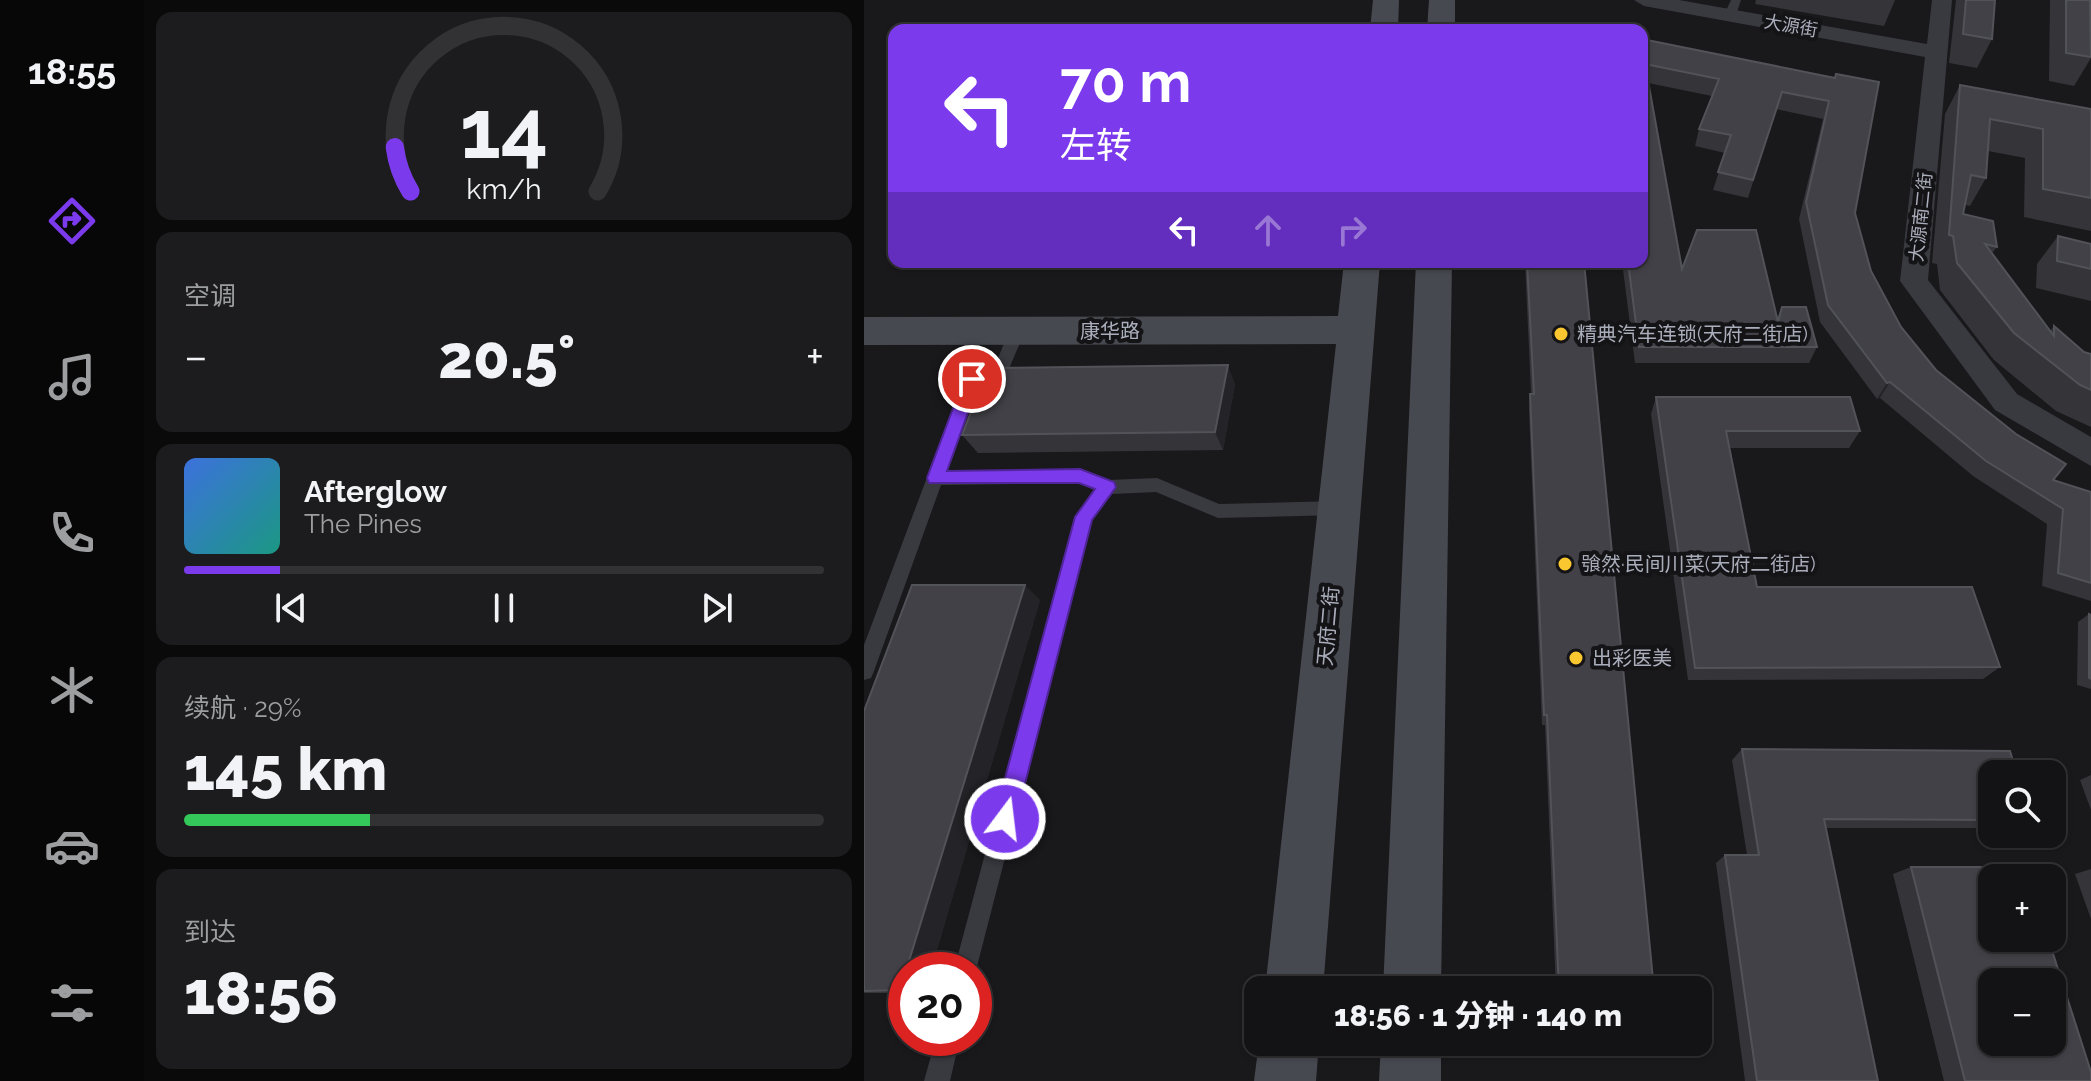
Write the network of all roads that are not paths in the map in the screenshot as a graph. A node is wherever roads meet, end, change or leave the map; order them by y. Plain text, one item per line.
1 (1386, 0) edge
2 (1442, 0) edge
3 (1644, 0) edge
4 (1942, 0) edge
5 (1733, 8) edge
6 (1384, 24) edge
7 (1441, 24) edge
8 (1937, 52) junction
9 (1934, 83) junction
10 (1962, 89) edge
11 (1361, 268) edge
12 (1434, 268) edge
13 (1356, 330) junction
14 (864, 331) edge
15 (1017, 331) junction
16 (2091, 453) edge
17 (936, 478) junction
18 (1107, 487) junction
19 (1339, 508) junction
20 (864, 671) edge
21 (971, 952) edge
22 (1295, 976) edge
23 (1412, 976) edge
24 (943, 1056) edge
25 (1288, 1056) edge
26 (1411, 1056) edge
27 (937, 1081) edge
28 (1285, 1081) edge
29 (1410, 1081) edge

1 - 6 main road
2 - 7 main road
3 - 5 street, 大源街
4 - 8 street, 大源南二街
5 - 8 street, 大源街
8 - 9 street, 大源南二街
9 - 10 street
9 - 16 street, 大源南二街
11 - 13 main road, 天府二街
12 - 23 main road
13 - 15 main road, 康华路
13 - 19 main road, 天府二街
14 - 15 main road, 康华路
15 - 17 lane
17 - 18 lane
17 - 20 lane
18 - 19 lane
18 - 21 lane
19 - 22 main road, 天府二街
24 - 27 lane
25 - 28 main road
26 - 29 main road

